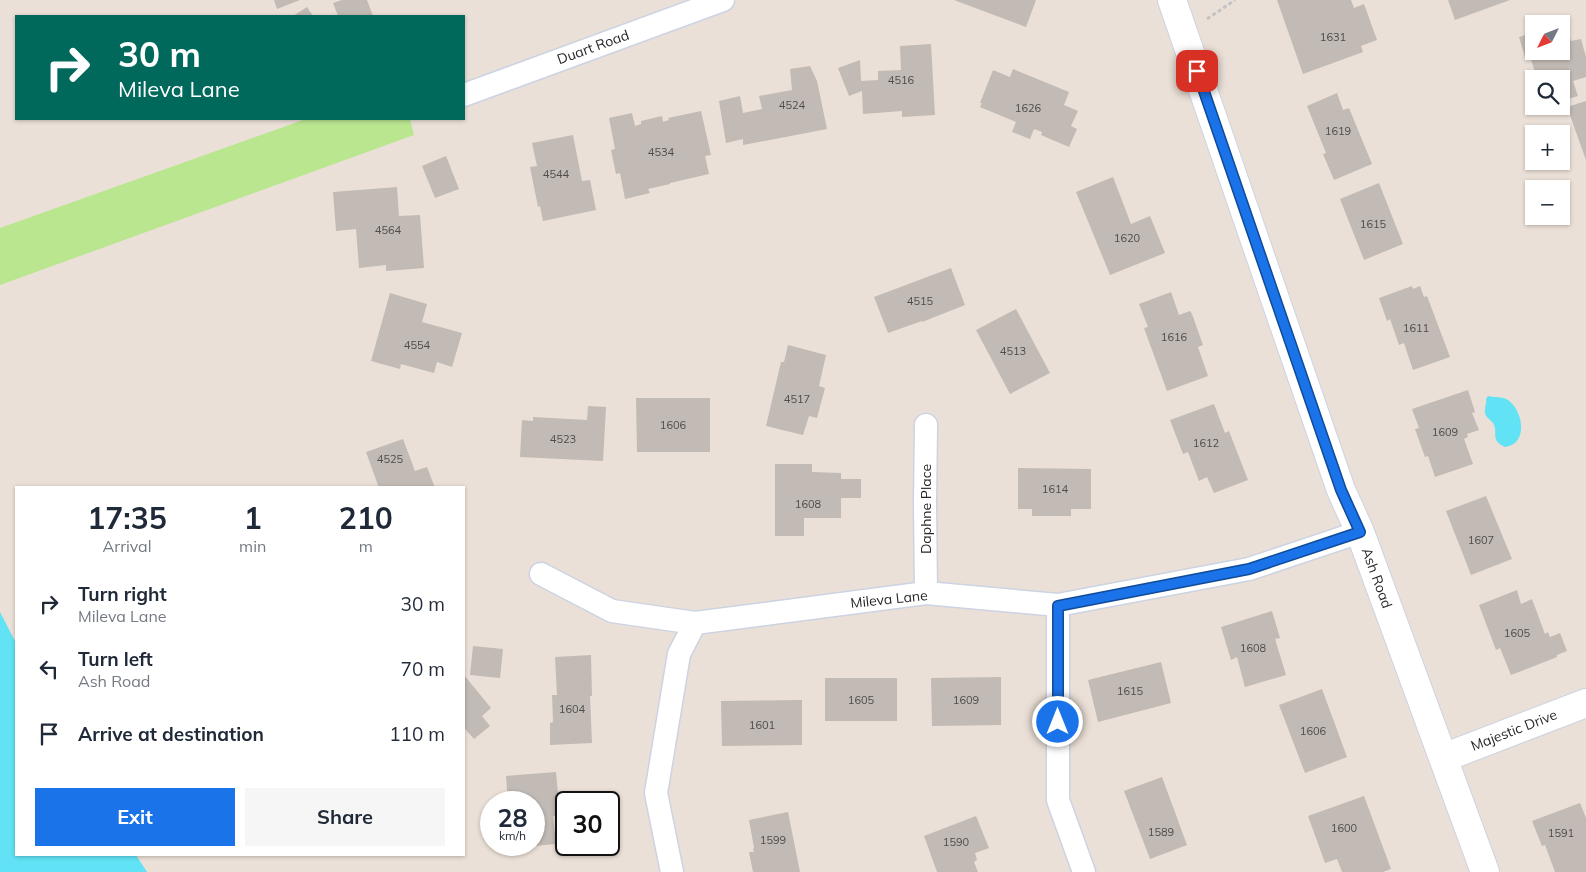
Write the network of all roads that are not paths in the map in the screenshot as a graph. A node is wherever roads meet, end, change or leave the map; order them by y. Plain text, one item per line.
1 (723, 0) edge
2 (1172, 0) edge
3 (465, 95) edge
4 (926, 425) dead end
5 (1360, 532) junction
6 (541, 574) dead end
7 (926, 593) junction
8 (1058, 606) junction
9 (695, 623) junction
10 (1586, 703) edge
11 (1443, 758) junction
12 (672, 872) edge
13 (1084, 872) edge
14 (1485, 872) edge

1 - 3 street, Duart Road
2 - 5 main road, Ash Road
4 - 7 street, Daphne Place
5 - 8 street, Mileva Lane
5 - 11 main road, Ash Road
6 - 9 street, Mileva Lane
7 - 8 street, Mileva Lane
7 - 9 street, Mileva Lane
8 - 13 street
9 - 12 street
10 - 11 main road, Majestic Drive
11 - 14 main road, Ash Road

